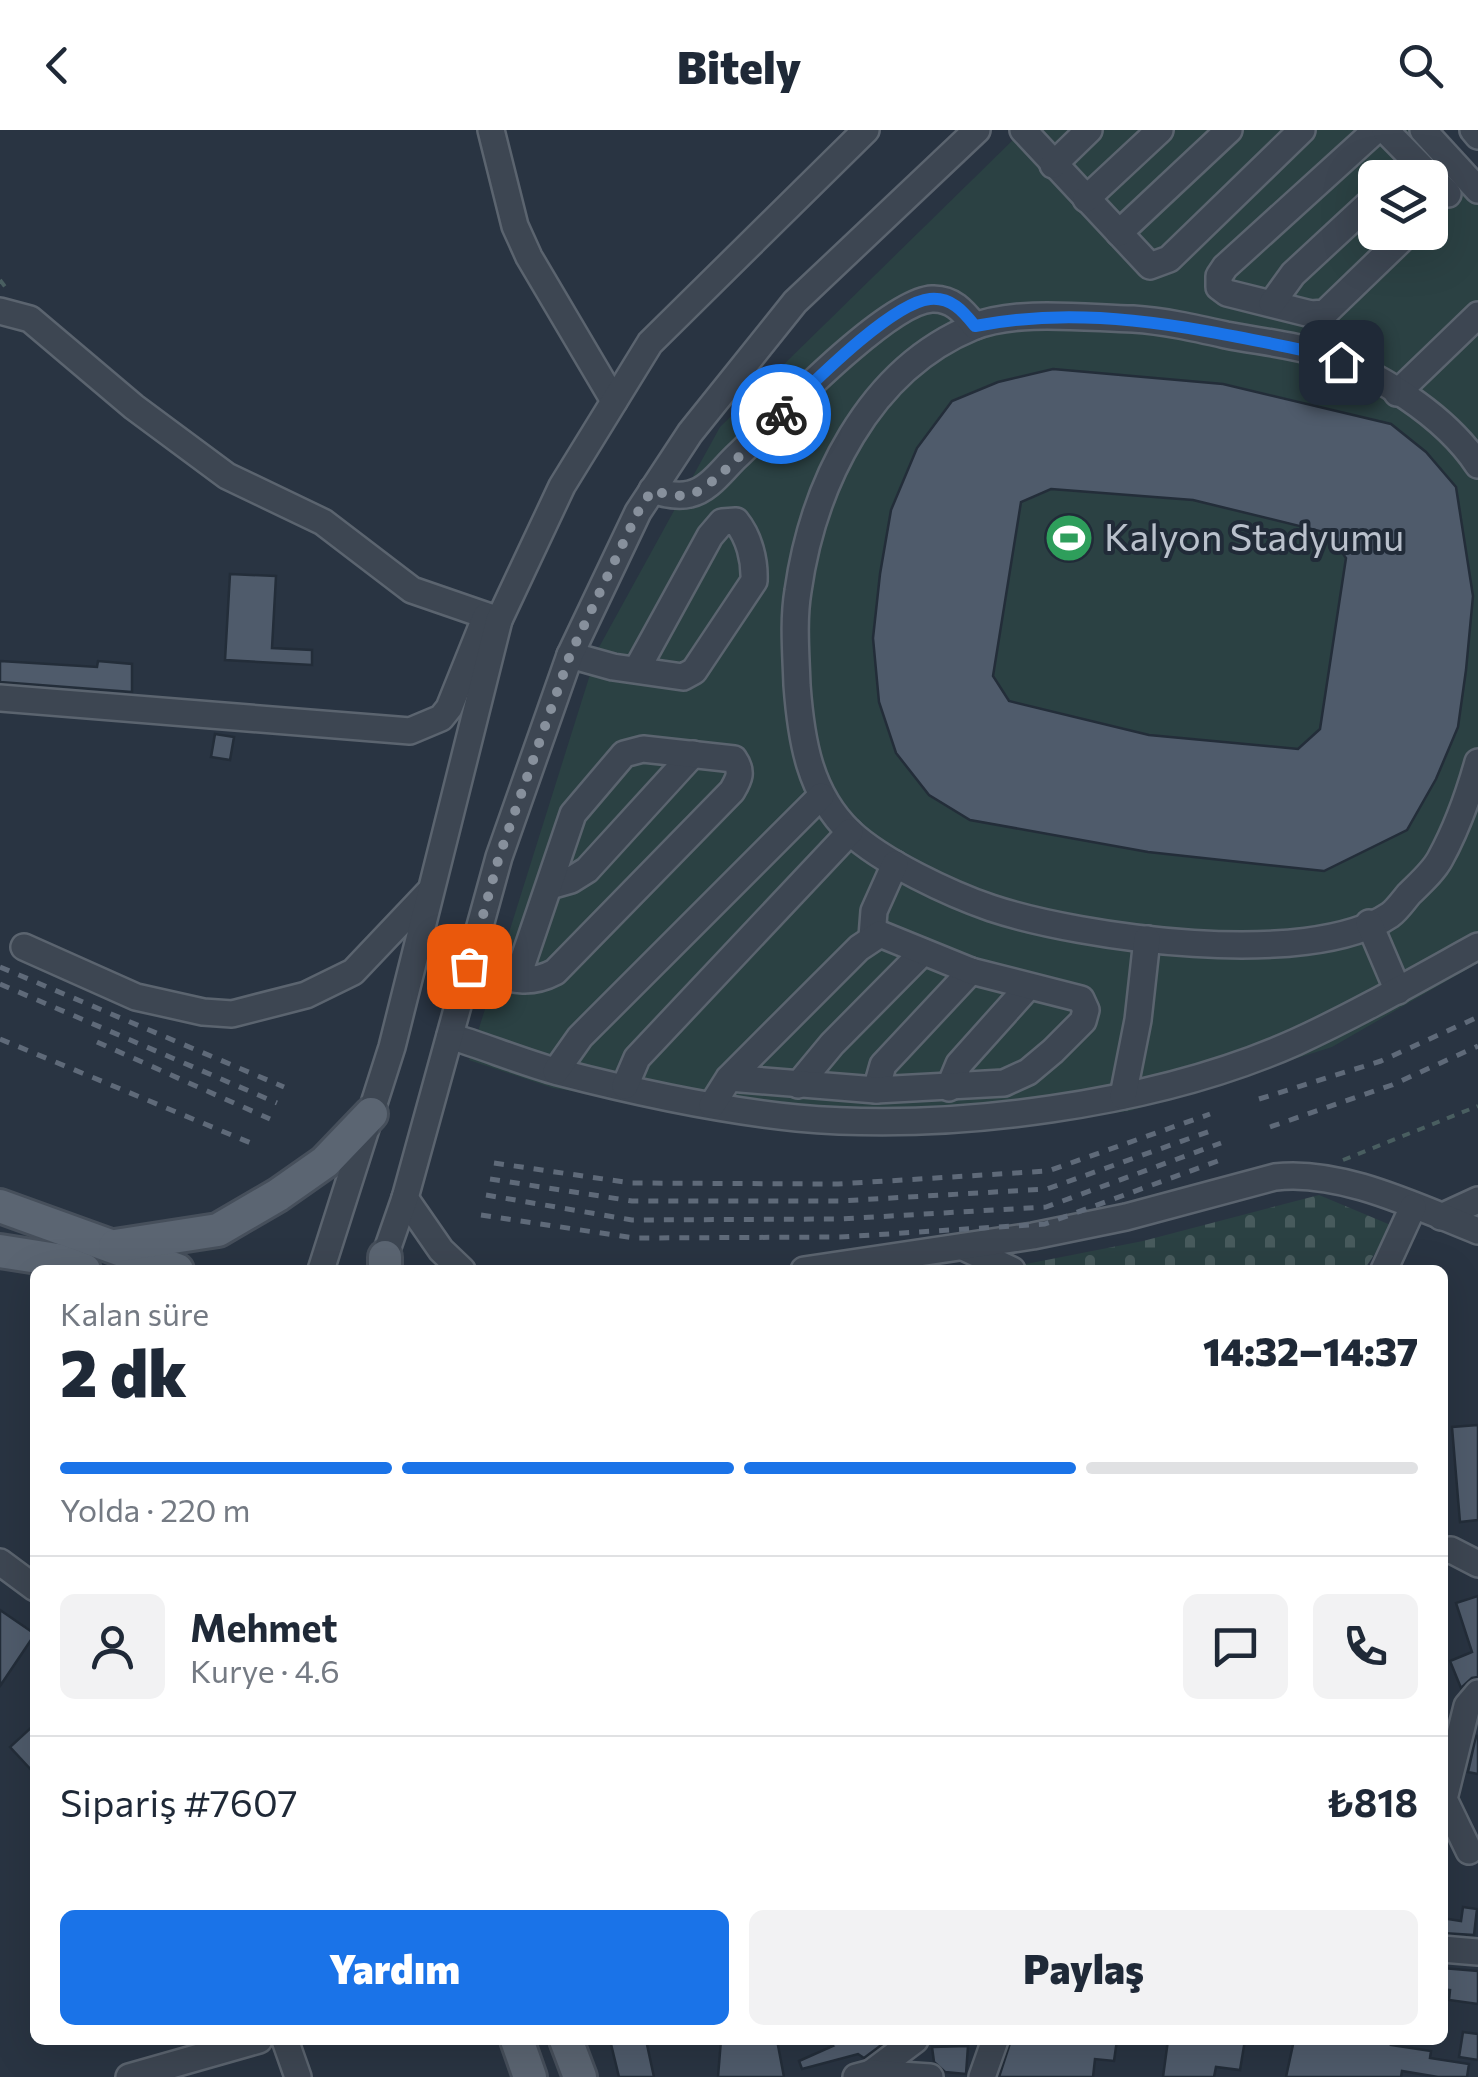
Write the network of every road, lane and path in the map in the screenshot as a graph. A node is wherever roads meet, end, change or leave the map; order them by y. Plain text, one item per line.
1 (491, 130) edge
2 (866, 130) edge
3 (977, 130) edge
4 (1023, 130) edge
5 (1089, 130) edge
6 (1160, 130) edge
7 (1229, 130) edge
8 (1302, 130) edge
9 (1376, 130) edge
10 (1385, 130) edge
11 (1423, 130) edge
12 (1473, 130) edge
13 (1478, 136) edge
14 (1401, 160) edge
15 (1053, 165) junction
16 (1456, 195) edge
17 (1086, 198) junction
18 (1358, 214) edge
19 (1119, 233) junction
20 (1390, 250) edge
21 (1272, 302) junction
22 (5, 313) edge
23 (1478, 315) edge
24 (975, 326) junction
25 (1397, 394) junction
26 (614, 402) junction
27 (681, 446) junction
28 (729, 463) junction
29 (1478, 465) edge
30 (652, 490) junction
31 (492, 618) junction
32 (570, 655) junction
33 (638, 670) junction
34 (0, 698) edge
35 (693, 754) junction
36 (1478, 762) edge
37 (821, 796) junction
38 (850, 832) junction
39 (895, 864) junction
40 (550, 886) junction
41 (431, 890) junction
42 (1369, 923) junction
43 (872, 937) junction
44 (1147, 939) junction
45 (1478, 946) edge
46 (24, 947) dead end
47 (923, 952) junction
48 (469, 966) junction
49 (971, 971) junction
50 (517, 979) junction
51 (1028, 986) junction
52 (1398, 991) junction
53 (450, 1036) junction
54 (556, 1072) junction
55 (729, 1078) junction
56 (798, 1085) junction
57 (625, 1086) junction
58 (949, 1088) junction
59 (876, 1090) junction
60 (1123, 1096) junction
61 (712, 1105) junction
62 (1478, 1106) edge
63 (371, 1114) junction
64 (1308, 1174) junction
65 (406, 1198) junction
66 (1478, 1200) edge
67 (0, 1206) edge
68 (1414, 1207) junction
69 (1441, 1217) junction
70 (1478, 1231) edge
71 (115, 1246) junction
72 (963, 1247) junction
73 (0, 1253) edge
74 (70, 1265) edge
75 (164, 1265) edge
76 (323, 1265) edge
77 (383, 1265) edge
78 (457, 1265) edge
79 (839, 1265) edge
80 (1001, 1265) edge
81 (1386, 1265) edge
82 (30, 1273) edge
83 (1448, 1550) edge
84 (0, 1562) edge
85 (1478, 1564) edge
86 (30, 1584) edge
87 (1478, 1693) edge
88 (1448, 1782) edge
89 (1448, 1806) edge
90 (1473, 1850) edge
91 (1448, 1853) edge
92 (1448, 1950) edge
93 (1478, 1952) edge
94 (241, 2045) edge
95 (287, 2045) edge
96 (519, 2045) edge
97 (568, 2045) edge
98 (908, 2045) edge
99 (994, 2045) edge
100 (863, 2075) edge
101 (129, 2077) edge
102 (298, 2077) edge
103 (530, 2077) edge
104 (580, 2077) edge
105 (930, 2077) edge
106 (982, 2077) edge

1 - 26 street
2 - 26 street
3 - 27 street
4 - 15 street
5 - 15 street
6 - 17 street
7 - 19 street
8 - 19 street
9 - 21 street
10 - 14 street
11 - 16 street
12 - 13 street
15 - 17 street
17 - 19 street
18 - 21 street
20 - 21 street
22 - 31 street
23 - 25 street
24 - 25 street
24 - 28 street
24 - 37 street
25 - 29 street
26 - 31 street
27 - 28 street
27 - 30 street
28 - 30 street
30 - 32 street
31 - 34 street
31 - 41 street
32 - 33 street
32 - 48 street
33 - 33 street
35 - 40 street
35 - 40 street
35 - 50 street
36 - 42 street
37 - 38 street
37 - 54 street
38 - 39 street
38 - 57 street
39 - 43 street
39 - 44 street
40 - 50 street
41 - 46 street
41 - 63 street
42 - 44 street
42 - 52 street
43 - 47 street
43 - 55 street
44 - 60 street
45 - 52 street
47 - 49 street
47 - 56 street
48 - 50 street
48 - 53 street
49 - 51 street
49 - 59 street
51 - 58 street
51 - 58 street
52 - 60 street
53 - 54 street
53 - 65 street
54 - 57 street
55 - 56 street
55 - 61 street
56 - 59 street
57 - 61 street
58 - 59 street
60 - 61 street
62 - 64 path
63 - 71 main road
63 - 76 street
64 - 68 street
64 - 72 street
65 - 77 street
65 - 78 street
66 - 69 street
67 - 71 main road
68 - 69 street
68 - 81 street
69 - 70 street
71 - 75 main road
72 - 79 street
72 - 80 street
73 - 74 main road
73 - 82 main road
83 - 85 street
84 - 86 street
87 - 88 street
89 - 90 street
90 - 91 street
92 - 93 street
94 - 101 street
95 - 102 street
96 - 103 main road
97 - 104 main road
98 - 100 street
99 - 106 street
100 - 105 street

